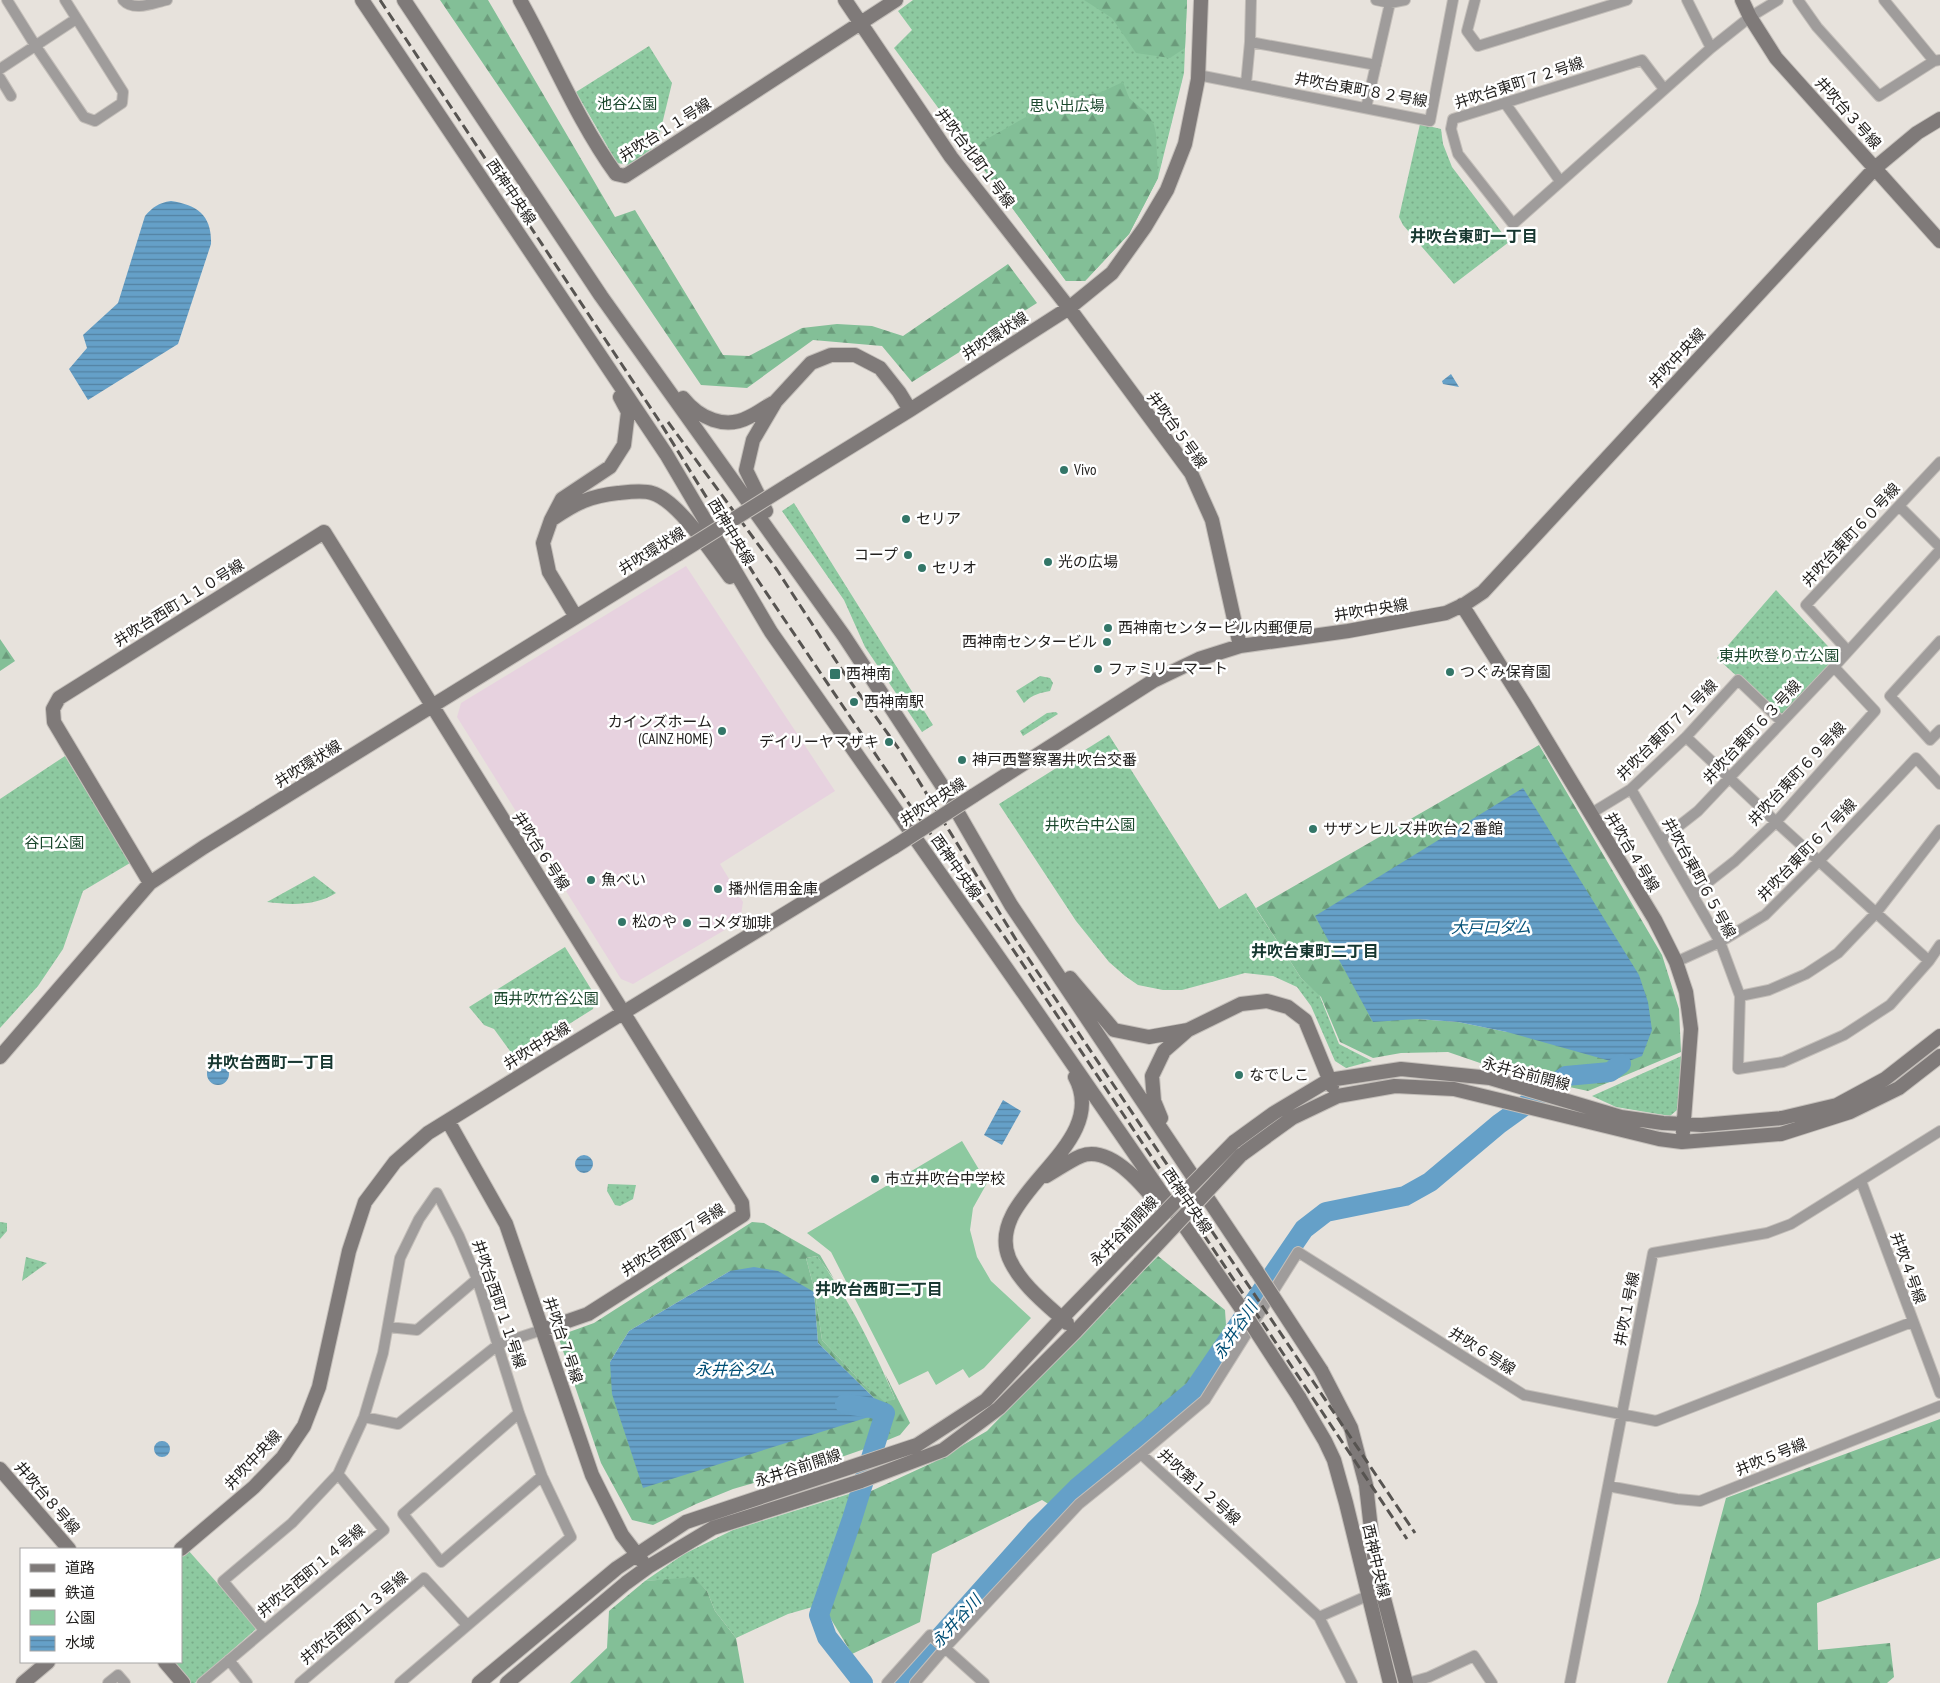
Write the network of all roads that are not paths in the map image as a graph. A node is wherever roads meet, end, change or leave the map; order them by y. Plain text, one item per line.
1 (7, 0) edge
2 (65, 0) edge
3 (123, 0) edge
4 (167, 0) edge
5 (362, 0) edge
6 (404, 0) edge
7 (520, 0) edge
8 (845, 0) edge
9 (896, 0) edge
10 (1201, 0) edge
11 (1251, 0) edge
12 (1376, 0) edge
13 (1405, 0) edge
14 (1453, 0) edge
15 (1475, 0) edge
16 (1627, 0) edge
17 (1687, 0) edge
18 (1742, 0) edge
19 (1778, 0) edge
20 (1798, 0) edge
21 (1884, 0) edge
22 (1390, 3) junction
23 (1750, 17) junction
24 (76, 19) junction
25 (860, 24) junction
26 (1250, 42) junction
27 (35, 45) junction
28 (1711, 48) junction
29 (1937, 61) edge
30 (1376, 65) junction
31 (0, 69) edge
32 (1198, 75) junction
33 (0, 78) edge
34 (1246, 84) junction
35 (1664, 89) junction
36 (11, 96) dead end
37 (1505, 103) junction
38 (1366, 108) junction
39 (1940, 119) edge
40 (1875, 168) junction
41 (1560, 181) junction
42 (1940, 241) edge
43 (601, 296) junction
44 (1069, 308) junction
45 (571, 310) junction
46 (776, 401) junction
47 (910, 410) junction
48 (1940, 462) edge
49 (1899, 506) junction
50 (551, 520) junction
51 (1940, 549) edge
52 (1462, 605) junction
53 (576, 617) junction
54 (772, 632) junction
55 (844, 636) junction
56 (1940, 641) edge
57 (1240, 646) junction
58 (1848, 651) junction
59 (1834, 667) junction
60 (433, 706) junction
61 (1782, 722) junction
62 (1940, 730) edge
63 (1686, 736) junction
64 (1730, 777) junction
65 (1940, 784) edge
66 (1631, 789) junction
67 (1590, 814) junction
68 (1776, 822) junction
69 (1940, 830) edge
70 (1661, 840) junction
71 (1819, 861) junction
72 (150, 883) junction
73 (1693, 894) junction
74 (1011, 905) junction
75 (1876, 913) junction
76 (1720, 942) junction
77 (1940, 945) edge
78 (1929, 961) junction
79 (1676, 962) junction
80 (1740, 996) junction
81 (623, 1012) junction
82 (1047, 1026) junction
83 (1188, 1030) junction
84 (1940, 1036) edge
85 (1940, 1056) edge
86 (0, 1057) edge
87 (1329, 1080) junction
88 (1338, 1096) junction
89 (448, 1121) junction
90 (1683, 1124) junction
91 (1940, 1131) edge
92 (1682, 1142) junction
93 (1175, 1151) junction
94 (1039, 1180) junction
95 (1861, 1181) junction
96 (477, 1279) junction
97 (1240, 1308) junction
98 (1062, 1318) junction
99 (1912, 1322) junction
100 (388, 1327) junction
101 (542, 1330) junction
102 (1076, 1331) junction
103 (499, 1344) junction
104 (1940, 1393) edge
105 (1940, 1406) edge
106 (519, 1413) junction
107 (1622, 1415) junction
108 (364, 1417) junction
109 (1141, 1454) junction
110 (0, 1469) edge
111 (338, 1474) junction
112 (542, 1476) junction
113 (1608, 1486) junction
114 (68, 1548) edge
115 (182, 1548) edge
116 (637, 1554) junction
117 (648, 1567) junction
118 (1367, 1596) junction
119 (1319, 1616) junction
120 (467, 1625) junction
121 (264, 1630) junction
122 (944, 1647) junction
123 (228, 1660) junction
124 (47, 1663) edge
125 (166, 1663) edge
126 (23, 1683) edge
127 (108, 1683) edge
128 (125, 1683) edge
129 (184, 1683) edge
130 (202, 1683) edge
131 (247, 1683) edge
132 (300, 1683) edge
133 (400, 1683) edge
134 (479, 1683) edge
135 (507, 1683) edge
136 (886, 1683) edge
137 (915, 1683) edge
138 (984, 1683) edge
139 (1352, 1683) edge
140 (1390, 1683) edge
141 (1407, 1683) edge
142 (1492, 1683) edge
143 (1570, 1683) edge

1 - 27 street
2 - 24 street
3 - 4 street
5 - 45 street, 西神中央線
6 - 43 street, 西神中央線
7 - 25 street, 井吹台１１号線
8 - 25 street, 井吹台北町１号線
9 - 25 street, 井吹台１１号線
10 - 32 street, 井吹環状線
11 - 26 street
12 - 22 street
13 - 22 street
14 - 38 street, 井吹台東町８２号線
15 - 16 street
17 - 28 street
18 - 23 street, 井吹台３号線
19 - 23 street, 井吹台東町７２号線
20 - 29 street
21 - 29 street
22 - 30 street
23 - 28 street, 井吹台東町７２号線
23 - 40 street, 井吹台３号線
24 - 27 street
24 - 27 street
25 - 44 street, 井吹台北町１号線
26 - 30 street
26 - 34 street
27 - 31 street
28 - 35 street, 井吹台東町７２号線
30 - 38 street
32 - 34 street, 井吹台東町８２号線
32 - 44 street, 井吹環状線
33 - 36 street
34 - 38 street, 井吹台東町８２号線
35 - 37 street, 井吹台東町７２号線
35 - 41 street, 井吹台東町７２号線
37 - 41 street
37 - 41 street, 井吹台東町７２号線
39 - 40 street, 井吹中央線
40 - 42 street, 井吹台３号線
40 - 52 street, 井吹中央線
43 - 46 street
43 - 55 street, 西神中央線
44 - 47 street, 井吹環状線
44 - 57 street, 井吹台５号線
45 - 50 street
45 - 54 street, 西神中央線
46 - 47 street
46 - 55 street
47 - 53 street, 井吹環状線, bridge
48 - 49 street, 井吹台東町６０号線
49 - 51 street
49 - 58 street, 井吹台東町６０号線
50 - 53 street
50 - 54 street
51 - 58 street, 井吹台東町６３号線
52 - 57 street, 井吹中央線
52 - 67 street, 井吹台４号線
53 - 60 street, 井吹環状線
54 - 82 street, 西神中央線
55 - 74 street, 西神中央線
56 - 62 street
57 - 81 street, 井吹中央線, bridge
58 - 59 street, 井吹台東町６３号線
59 - 61 street, 井吹台東町６３号線
59 - 68 street, 井吹台東町６９号線
60 - 72 street, 井吹環状線
60 - 72 street, 井吹台西町１１０号線
60 - 81 street, 井吹台６号線
61 - 63 street, 井吹台東町７１号線
61 - 64 street, 井吹台東町６３号線
63 - 64 street
63 - 66 street, 井吹台東町７１号線
64 - 68 street
64 - 70 street, 井吹台東町６３号線
65 - 71 street, 井吹台東町６７号線
66 - 67 street, 井吹台東町７１号線
66 - 70 street, 井吹台東町６５号線
67 - 79 street, 井吹台４号線
68 - 71 street
68 - 73 street, 井吹台東町６９号線
69 - 75 street
70 - 73 street, 井吹台東町６５号線
71 - 75 street
71 - 76 street, 井吹台東町６７号線
72 - 86 street, 井吹環状線
73 - 76 street, 井吹台東町６５号線
74 - 83 street
74 - 93 street, 西神中央線
75 - 78 street
75 - 80 street
76 - 79 street, 井吹台東町６７号線
76 - 80 street, 井吹台東町６５号線
77 - 78 street, 井吹台東町６５号線
78 - 80 street, 井吹台東町６５号線
79 - 90 street, 井吹台４号線
81 - 89 street, 井吹中央線
81 - 101 street, 井吹台西町７号線
82 - 94 street
82 - 97 street, 西神中央線
83 - 87 street
83 - 93 street
84 - 90 street, 永井谷前開線
85 - 92 street, 永井谷前開線
87 - 88 street
87 - 90 street, 永井谷前開線
87 - 98 street, 永井谷前開線, bridge
88 - 92 street, 永井谷前開線
88 - 102 street, 永井谷前開線, bridge
89 - 101 street, 井吹台７号線
89 - 115 street, 井吹中央線
90 - 92 street, 井吹台４号線
91 - 95 street, 井吹１号線
93 - 141 street, 西神中央線, bridge
94 - 97 street
94 - 98 street
95 - 99 street, 井吹４号線
95 - 107 street, 井吹１号線
96 - 100 street
96 - 100 street, 井吹台西町１１号線
96 - 103 street, 井吹台西町１１号線
97 - 118 street, 西神中央線, bridge
98 - 102 street
98 - 116 street, 永井谷前開線
99 - 104 street, 井吹４号線
99 - 107 street, 井吹６号線
100 - 108 street, 井吹台西町１１号線
101 - 103 street
101 - 116 street, 井吹台７号線
102 - 117 street, 永井谷前開線
103 - 106 street, 井吹台西町１１号線
103 - 108 street
105 - 113 street, 井吹５号線
106 - 112 street, 井吹台西町１１号線
106 - 112 street
107 - 109 street, 井吹６号線
107 - 113 street, 井吹１号線
108 - 111 street, 井吹台西町１１号線
109 - 119 street, 井吹第１２号線
109 - 122 street, 井吹第１２号線
110 - 114 street, 井吹台８号線
111 - 121 street, 井吹台西町１１号線
111 - 121 street, 井吹台西町１４号線
112 - 120 street, 井吹台西町１１号線
113 - 143 street, 井吹１号線
116 - 117 street, 井吹台７号線
116 - 134 street, 永井谷前開線
117 - 135 street, 永井谷前開線
118 - 119 street
118 - 140 street, 西神中央線
119 - 139 street, 井吹第１２号線
120 - 132 street, 井吹台西町１３号線
120 - 133 street, 井吹台西町１１号線
121 - 123 street, 井吹台西町１４号線
122 - 136 street
122 - 137 street, 井吹第１２号線
122 - 138 street
123 - 130 street, 井吹台西町１４号線
123 - 131 street
124 - 126 street
125 - 129 street
127 - 128 street
141 - 142 street

